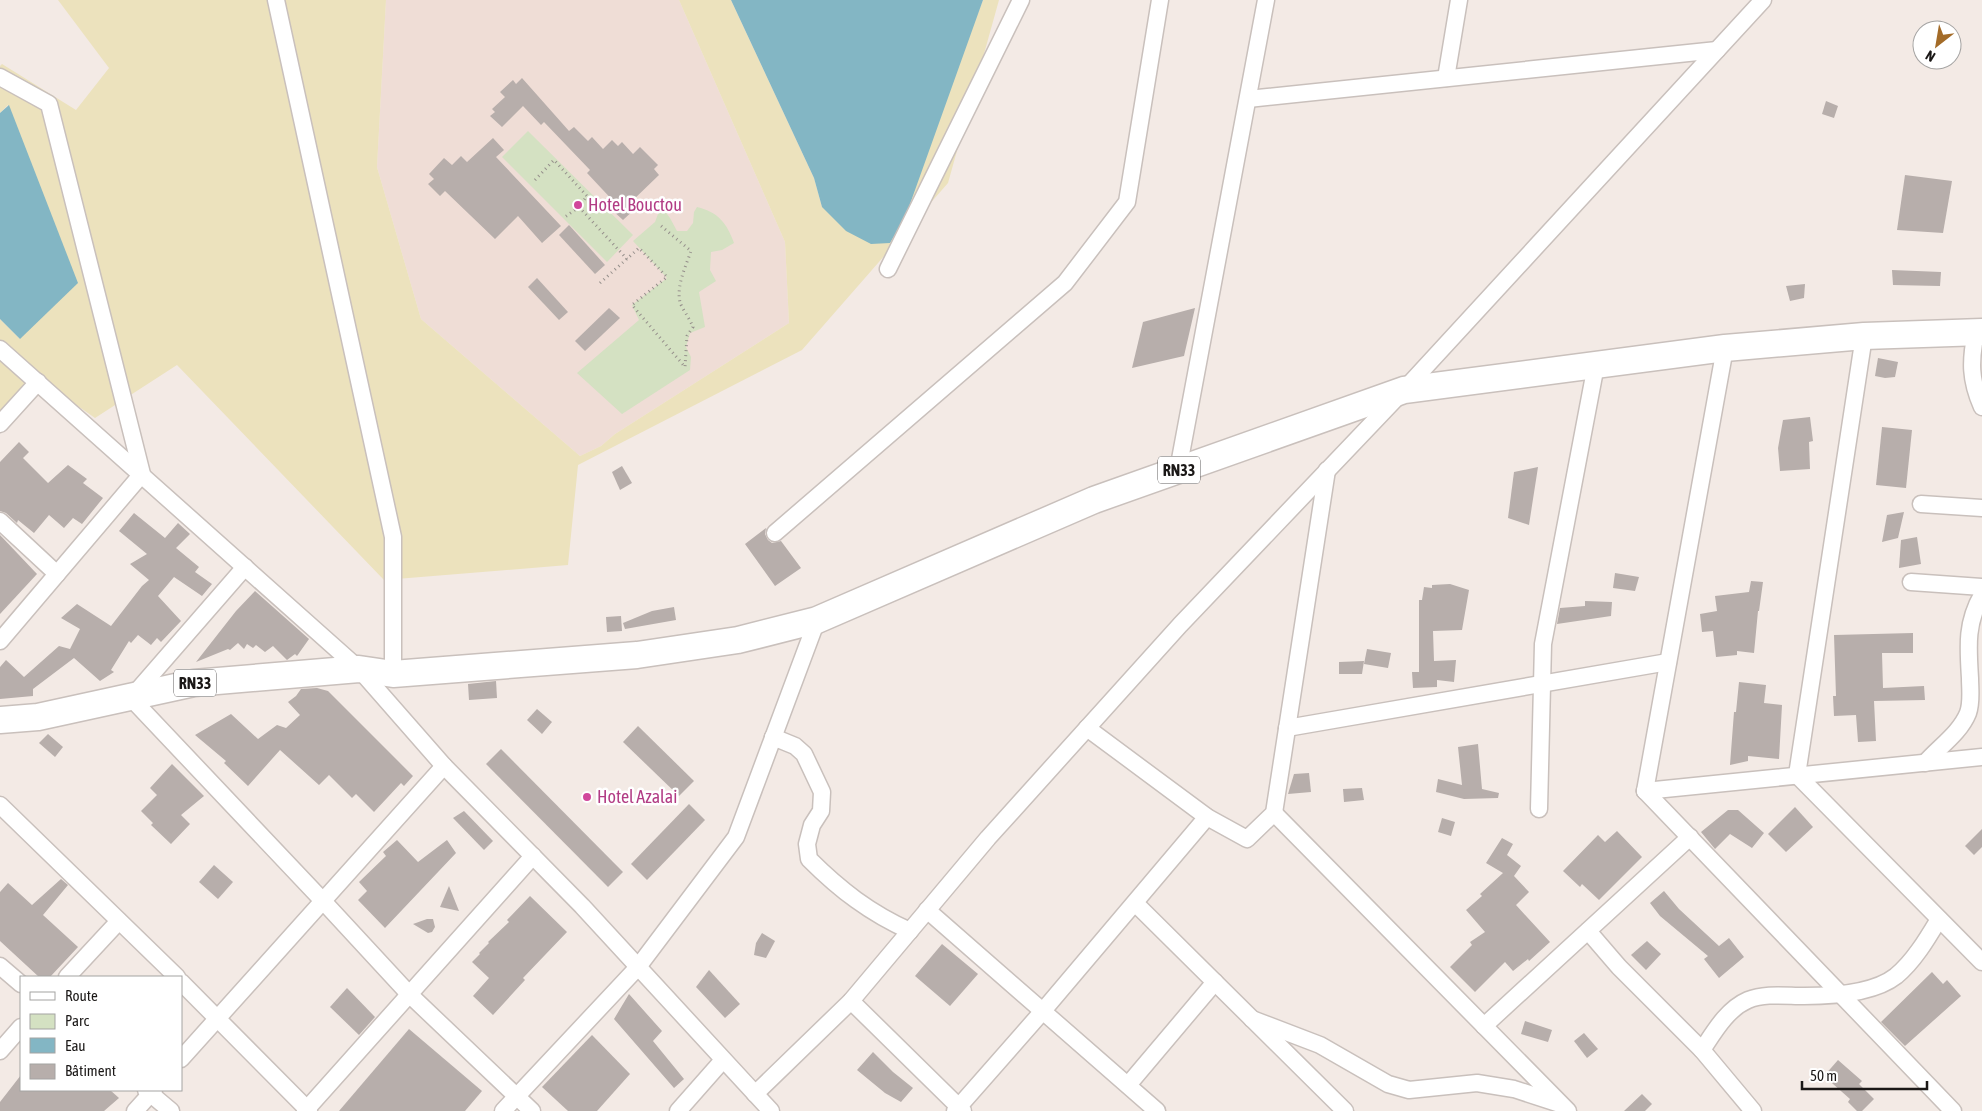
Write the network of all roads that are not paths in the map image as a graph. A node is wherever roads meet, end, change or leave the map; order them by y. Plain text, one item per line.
1 (276, 0) edge
2 (1021, 0) edge
3 (1160, 0) edge
4 (1266, 0) edge
5 (1459, 0) edge
6 (1763, 0) edge
7 (1717, 50) junction
8 (0, 78) edge
9 (1446, 78) junction
10 (1248, 99) junction
11 (888, 269) dead end
12 (1979, 332) edge
13 (1864, 336) junction
14 (1725, 348) junction
15 (0, 349) edge
16 (1596, 365) junction
17 (38, 382) junction
18 (1404, 390) junction
19 (1982, 407) edge
20 (0, 424) edge
21 (1178, 470) junction
22 (1327, 470) junction
23 (142, 474) junction
24 (1921, 504) dead end
25 (1982, 508) edge
26 (0, 521) edge
27 (775, 533) dead end
28 (245, 567) junction
29 (57, 574) junction
30 (1911, 582) dead end
31 (1982, 588) edge
32 (1982, 595) edge
33 (817, 620) junction
34 (0, 641) edge
35 (1668, 662) junction
36 (359, 668) junction
37 (393, 674) junction
38 (1542, 684) junction
39 (131, 698) junction
40 (0, 720) edge
41 (1087, 728) junction
42 (1287, 728) junction
43 (773, 737) junction
44 (1982, 757) edge
45 (1925, 762) junction
46 (444, 766) junction
47 (1796, 776) junction
48 (1645, 791) junction
49 (1539, 809) dead end
50 (2, 810) edge
51 (1274, 813) junction
52 (1207, 817) junction
53 (1690, 837) junction
54 (533, 856) junction
55 (323, 900) junction
56 (1135, 903) junction
57 (927, 910) junction
58 (1939, 919) junction
59 (119, 921) junction
60 (910, 931) junction
61 (1588, 931) junction
62 (1982, 962) edge
63 (0, 966) edge
64 (638, 967) junction
65 (68, 976) edge
66 (176, 976) edge
67 (1215, 982) junction
68 (20, 983) edge
69 (182, 983) edge
70 (409, 994) junction
71 (1841, 995) junction
72 (850, 1001) junction
73 (1042, 1012) junction
74 (218, 1018) junction
75 (1252, 1019) junction
76 (1484, 1026) junction
77 (20, 1028) edge
78 (1702, 1050) junction
79 (0, 1051) edge
80 (182, 1058) edge
81 (723, 1060) junction
82 (1128, 1085) junction
83 (150, 1091) edge
84 (755, 1094) junction
85 (517, 1096) junction
86 (1565, 1108) edge
87 (1150, 1109) edge
88 (307, 1110) edge
89 (959, 1110) edge
90 (135, 1111) edge
91 (171, 1111) edge
92 (503, 1111) edge
93 (532, 1111) edge
94 (678, 1111) edge
95 (771, 1111) edge
96 (1346, 1111) edge
97 (1753, 1111) edge
98 (1953, 1111) edge

1 - 37 street
2 - 11 street
3 - 27 street
4 - 10 street
5 - 9 street
6 - 7 street
7 - 9 street
7 - 18 street
8 - 23 street
9 - 10 street
10 - 21 street
12 - 13 main road, RN33
12 - 19 street
13 - 14 main road, RN33
13 - 47 street
14 - 16 main road, RN33
14 - 35 street
15 - 17 street
16 - 18 main road, RN33
16 - 38 street
17 - 20 street
17 - 23 street
18 - 21 main road, RN33
18 - 22 street
21 - 33 main road, RN33
22 - 41 street
22 - 42 street
23 - 28 street
23 - 29 street
24 - 25 street
26 - 29 street
28 - 36 street
28 - 39 street
29 - 34 street
30 - 31 street
32 - 45 street
33 - 37 main road, RN33
33 - 43 street
35 - 38 street
35 - 48 street
36 - 37 main road, RN33
36 - 39 main road, RN33
36 - 46 street
38 - 42 street
38 - 49 street
39 - 40 main road, RN33
39 - 55 street
41 - 52 street
41 - 57 street
42 - 51 street
43 - 60 street
43 - 64 street
44 - 45 street
45 - 47 street
46 - 54 street
46 - 55 street
47 - 48 street
47 - 58 street
48 - 53 street
50 - 59 street
51 - 52 street
51 - 76 street
52 - 56 street
53 - 61 street
53 - 71 street
54 - 64 street
54 - 70 street
55 - 70 street
55 - 74 street
56 - 67 street
56 - 73 street
57 - 60 street
57 - 73 street
58 - 62 street
58 - 71 street
59 - 65 street
59 - 66 street
60 - 72 street
61 - 76 street
61 - 78 street
63 - 68 street
64 - 81 street
64 - 85 street
67 - 75 street
67 - 82 street
69 - 74 street
70 - 85 street
70 - 88 street
71 - 78 street
71 - 98 street
72 - 84 street
72 - 89 street
73 - 82 street
73 - 89 street
74 - 80 street
74 - 88 street
75 - 86 street
75 - 96 street
76 - 86 street
77 - 79 street
78 - 97 street
81 - 84 street
81 - 94 street
82 - 87 street
83 - 90 street
83 - 91 street
84 - 95 street
85 - 92 street
85 - 93 street

